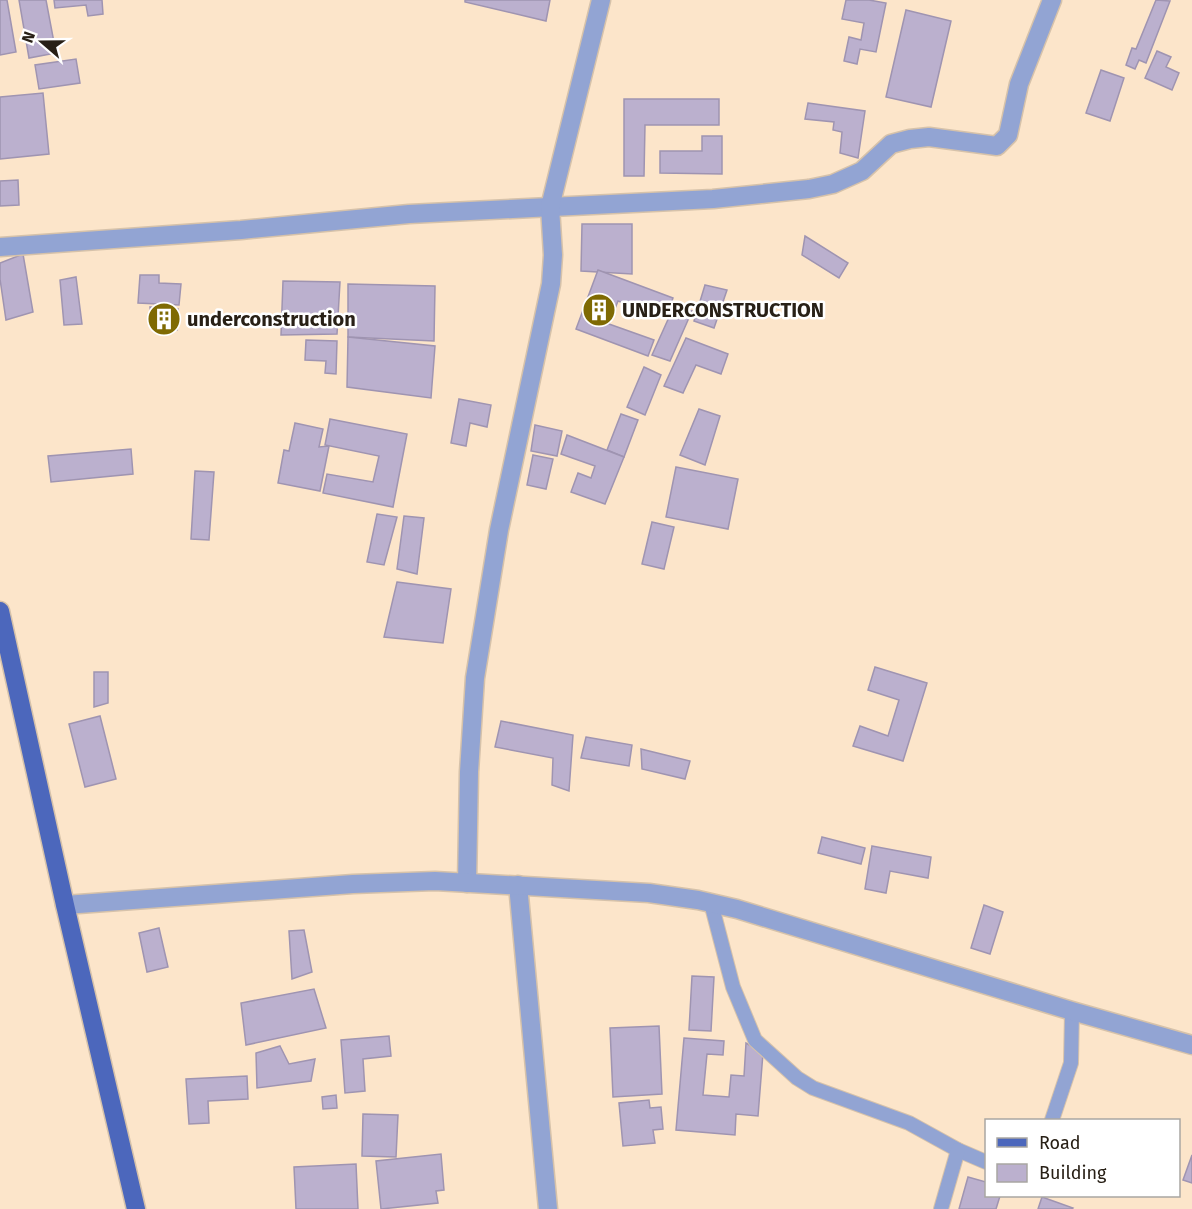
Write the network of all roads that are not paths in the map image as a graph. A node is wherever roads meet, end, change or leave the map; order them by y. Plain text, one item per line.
1 (601, 0) edge
2 (1052, 0) edge
3 (550, 207) junction
4 (0, 247) edge
5 (0, 611) edge
6 (467, 883) junction
7 (518, 885) junction
8 (711, 903) junction
9 (65, 905) junction
10 (1072, 1011) junction
11 (1192, 1045) edge
12 (1052, 1119) edge
13 (958, 1150) junction
14 (985, 1161) edge
15 (136, 1209) edge
16 (548, 1209) edge
17 (941, 1209) edge

1 - 3 street
2 - 3 street
3 - 4 street
3 - 6 street
5 - 9 main road
6 - 7 street
6 - 9 street
7 - 8 street
7 - 16 street
8 - 10 street
8 - 13 lane
9 - 15 main road
10 - 11 street
10 - 12 lane
13 - 14 lane
13 - 17 lane

